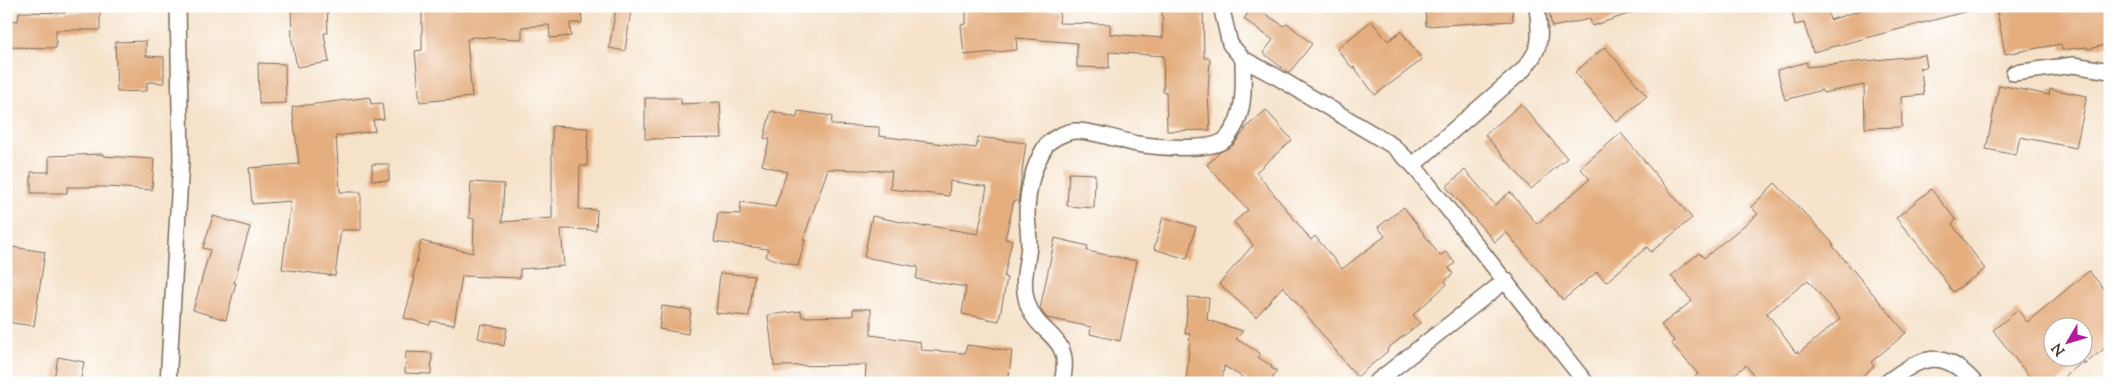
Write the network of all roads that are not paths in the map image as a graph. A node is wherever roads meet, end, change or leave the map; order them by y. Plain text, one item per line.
1 (178, 6) edge
2 (1221, 6) edge
3 (1537, 6) edge
4 (1243, 59) junction
5 (2110, 71) edge
6 (2014, 73) dead end
7 (1412, 165) junction
8 (1506, 280) junction
9 (168, 383) edge
10 (1062, 383) edge
11 (1375, 383) edge
12 (1586, 383) edge
13 (1886, 383) edge
14 (1975, 383) edge

1 - 9 street
2 - 4 street
3 - 7 street
4 - 7 street
4 - 10 street
5 - 6 street
7 - 8 street
8 - 11 street
8 - 12 street
13 - 14 street

